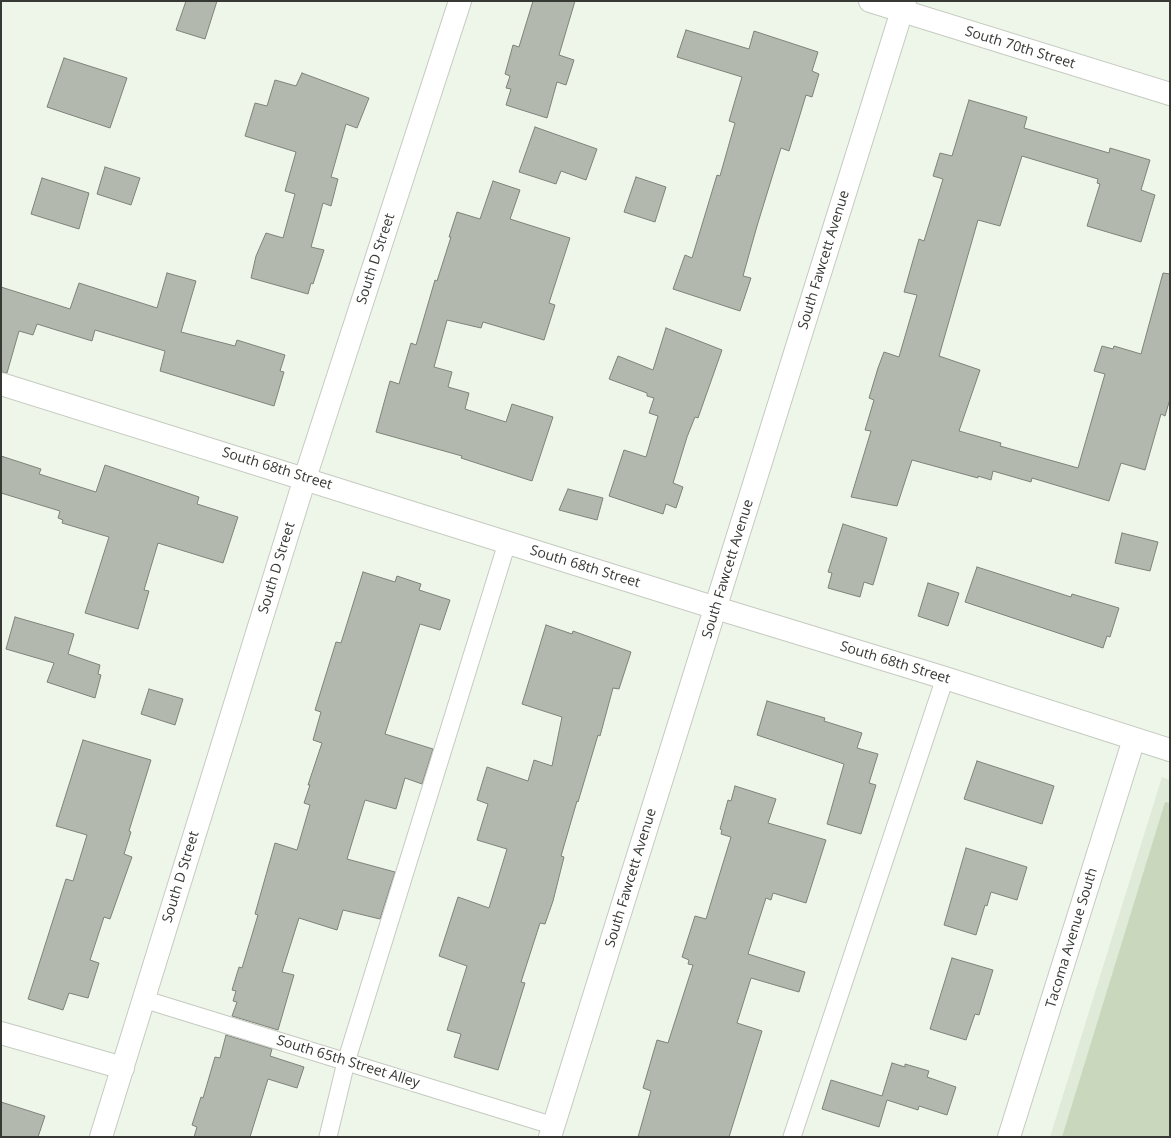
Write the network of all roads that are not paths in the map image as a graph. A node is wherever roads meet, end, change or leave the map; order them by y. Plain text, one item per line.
1 (460, 1) edge
2 (870, 1) edge
3 (903, 6) edge
4 (1170, 94) edge
5 (1, 384) edge
6 (305, 478) junction
7 (507, 543) junction
8 (716, 608) junction
9 (945, 678) junction
10 (1134, 739) junction
11 (1170, 750) edge
12 (143, 999) junction
13 (1, 1033) edge
14 (346, 1062) junction
15 (123, 1068) junction
16 (552, 1131) edge
17 (101, 1137) edge
18 (328, 1137) edge
19 (792, 1137) edge
20 (1010, 1137) edge

1 - 6 street, South D Street
2 - 3 street, South 70th Street
3 - 4 street, South 70th Street
3 - 8 street, South Fawcett Avenue
5 - 6 street, South 68th Street
6 - 7 street, South 68th Street
6 - 12 street, South D Street
7 - 8 street, South 68th Street
7 - 14 lane
8 - 9 street, South 68th Street
8 - 16 street, South Fawcett Avenue
9 - 10 street, South 68th Street
9 - 19 lane
10 - 11 street, South 68th Street
10 - 20 street, Tacoma Avenue South
12 - 14 lane, South 65th Street Alley
12 - 15 street, South D Street
13 - 15 street
14 - 16 lane, South 65th Street Alley
14 - 18 lane
15 - 17 street, South D Street

